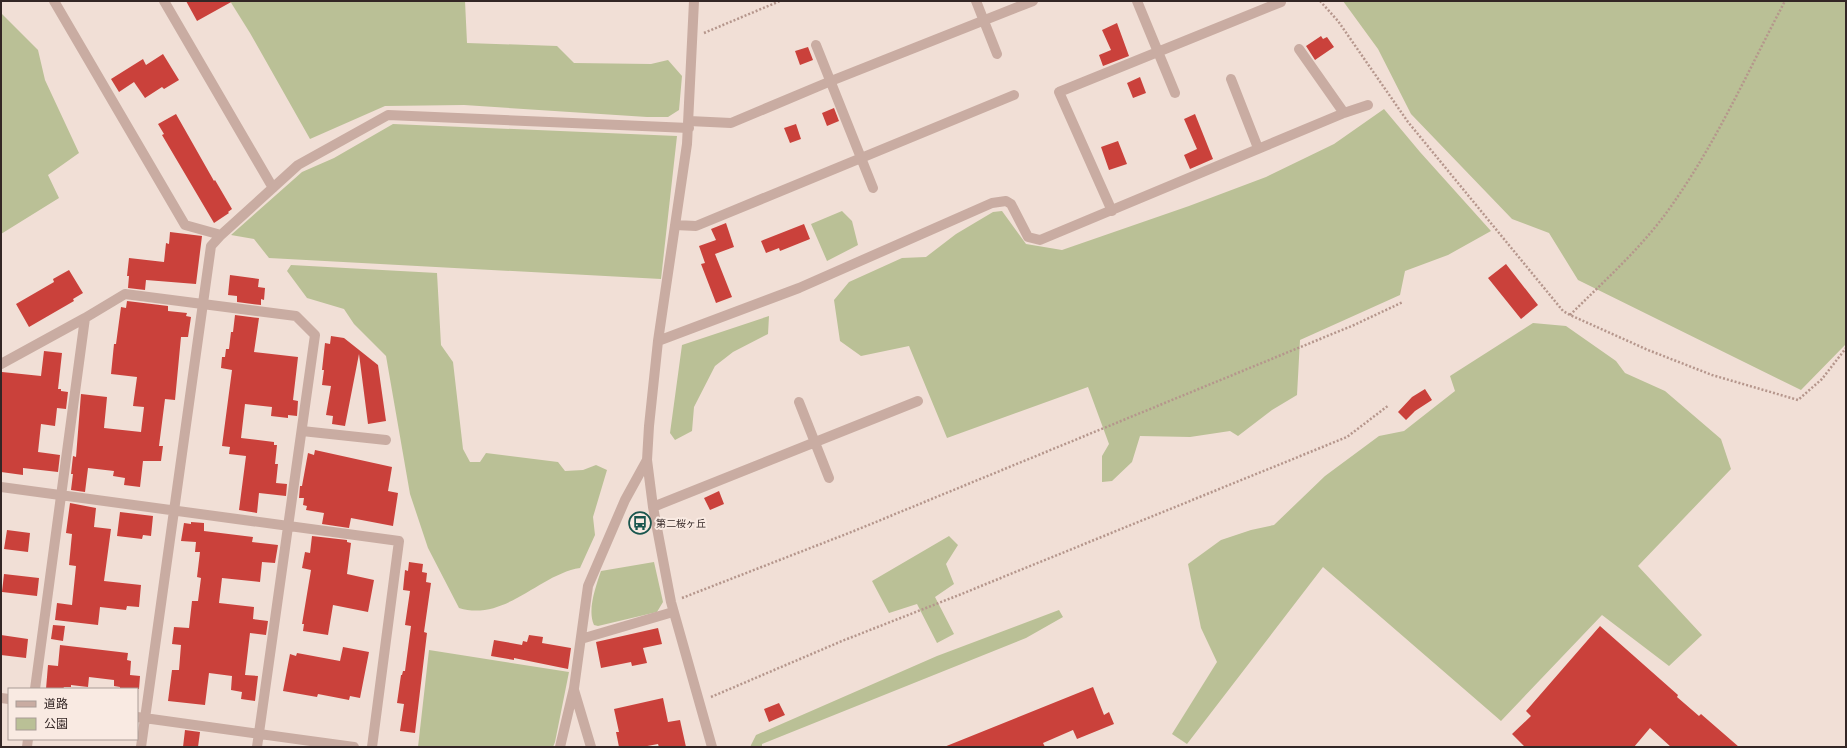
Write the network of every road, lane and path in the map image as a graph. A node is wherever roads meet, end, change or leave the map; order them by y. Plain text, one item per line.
1 (54, 1) edge
2 (164, 1) edge
3 (694, 1) edge
4 (780, 1) edge
5 (976, 1) edge
6 (1034, 1) edge
7 (1137, 1) edge
8 (1320, 1) edge
9 (1785, 1) edge
10 (1281, 2) edge
11 (984, 21) junction
12 (693, 38) junction
13 (816, 45) dead end
14 (1299, 49) dead end
15 (1158, 51) junction
16 (997, 54) dead end
17 (1231, 79) dead end
18 (831, 81) junction
19 (1175, 93) dead end
20 (1014, 95) dead end
21 (1368, 105) dead end
22 (1344, 113) junction
23 (689, 124) junction
24 (1258, 148) junction
25 (861, 157) junction
26 (273, 188) junction
27 (873, 188) dead end
28 (1112, 211) junction
29 (675, 225) junction
30 (221, 235) junction
31 (1403, 302) dead end
32 (203, 304) junction
33 (1570, 315) junction
34 (85, 318) junction
35 (658, 341) junction
36 (1846, 348) edge
37 (1, 364) edge
38 (918, 401) dead end
39 (799, 402) dead end
40 (1389, 405) dead end
41 (302, 431) junction
42 (386, 440) dead end
43 (815, 442) junction
44 (647, 460) junction
45 (829, 478) dead end
46 (1, 487) edge
47 (61, 495) junction
48 (653, 507) junction
49 (175, 510) junction
50 (288, 526) junction
51 (672, 607) junction
52 (581, 639) junction
53 (35, 688) edge
54 (574, 688) junction
55 (699, 702) junction
56 (141, 717) edge
57 (259, 734) junction
58 (142, 747) edge
59 (257, 747) edge
60 (354, 747) edge
61 (372, 747) edge
62 (560, 747) edge
63 (591, 747) edge
64 (712, 747) edge

1 - 30 street
2 - 26 street
3 - 12 street
4 - 12 path
5 - 11 street
6 - 11 street
7 - 15 street
8 - 33 path
9 - 33 path
10 - 15 street
11 - 16 street
11 - 18 street
12 - 23 street
13 - 18 street
14 - 22 street
15 - 19 street
15 - 28 street
17 - 24 street
18 - 23 street
18 - 25 street
20 - 25 street
21 - 22 street
22 - 24 street
23 - 26 street
23 - 29 street
24 - 28 street
25 - 27 street
25 - 29 street
26 - 30 street
28 - 35 street
29 - 35 street
30 - 32 street
31 - 51 path
32 - 34 street
32 - 41 street
32 - 49 street
33 - 36 path
34 - 37 street
34 - 47 street
35 - 44 street
38 - 43 street
39 - 43 street
40 - 55 path
41 - 42 street
41 - 50 street
43 - 45 street
43 - 48 street
44 - 48 street
44 - 52 street
46 - 47 street
47 - 49 street
47 - 53 street
48 - 51 street
49 - 50 street
49 - 56 street
50 - 57 street
50 - 61 street
51 - 52 street
51 - 55 street
52 - 54 street
54 - 62 street
54 - 63 street
55 - 64 street
56 - 57 street
56 - 58 street
57 - 59 street
57 - 60 street

